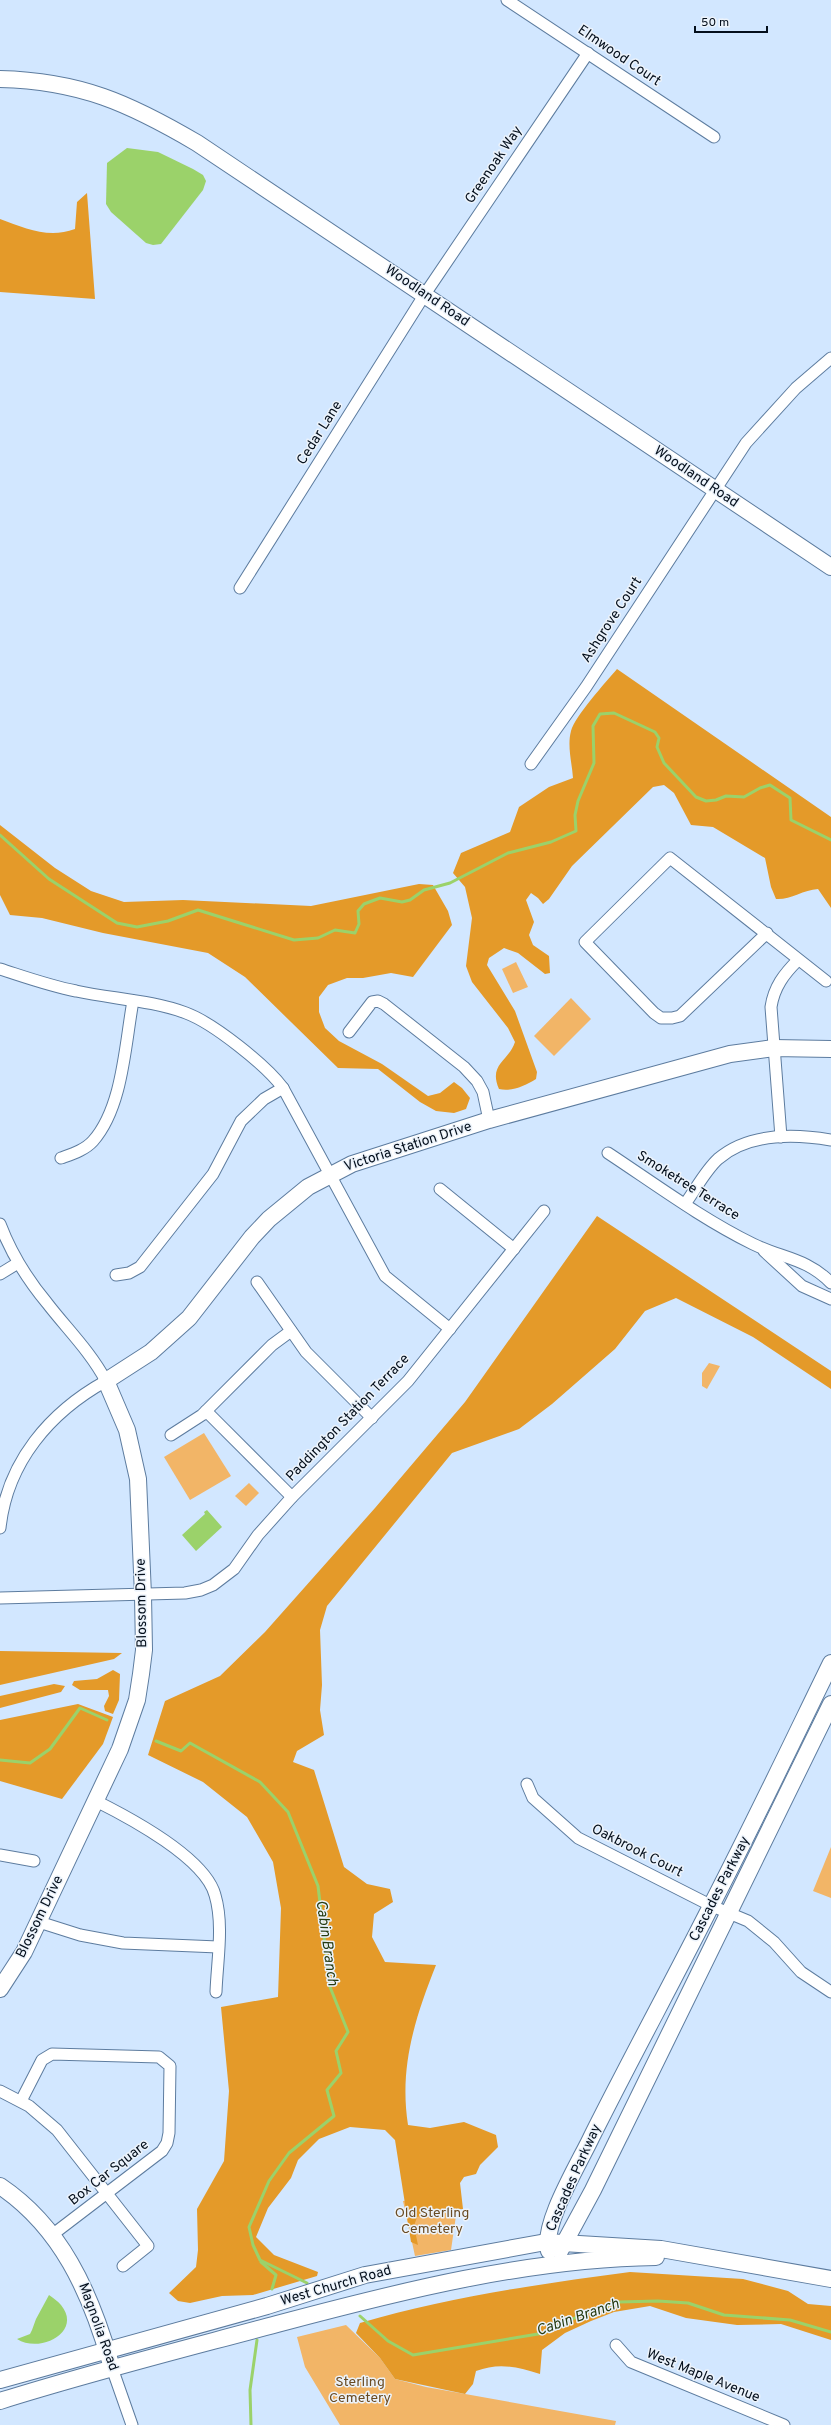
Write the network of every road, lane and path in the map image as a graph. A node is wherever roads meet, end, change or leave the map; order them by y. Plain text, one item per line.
1 (507, 0) edge
2 (588, 53) junction
3 (0, 79) edge
4 (714, 137) dead end
5 (425, 294) junction
6 (831, 358) edge
7 (716, 491) junction
8 (831, 568) edge
9 (240, 588) dead end
10 (531, 764) dead end
11 (767, 933) junction
12 (798, 960) junction
13 (0, 969) edge
14 (826, 981) dead end
15 (133, 1001) junction
16 (349, 1032) dead end
17 (774, 1048) junction
18 (831, 1049) edge
19 (283, 1088) junction
20 (489, 1120) junction
21 (780, 1137) junction
22 (831, 1140) edge
23 (608, 1153) dead end
24 (61, 1158) dead end
25 (330, 1174) junction
26 (440, 1189) dead end
27 (685, 1204) junction
28 (544, 1211) dead end
29 (0, 1224) edge
30 (752, 1244) junction
31 (514, 1248) junction
32 (18, 1263) junction
33 (0, 1274) edge
34 (116, 1275) dead end
35 (256, 1282) dead end
36 (831, 1283) edge
37 (831, 1299) edge
38 (450, 1328) junction
39 (291, 1331) junction
40 (106, 1381) junction
41 (206, 1411) junction
42 (372, 1418) junction
43 (171, 1434) dead end
44 (292, 1497) junction
45 (0, 1528) edge
46 (143, 1595) junction
47 (0, 1598) edge
48 (831, 1663) edge
49 (831, 1704) edge
50 (527, 1784) dead end
51 (96, 1801) junction
52 (0, 1855) edge
53 (34, 1861) dead end
54 (712, 1906) junction
55 (728, 1913) junction
56 (39, 1922) junction
57 (218, 1947) junction
58 (0, 1989) edge
59 (216, 1992) dead end
60 (831, 1992) edge
61 (0, 2091) edge
62 (20, 2101) junction
63 (0, 2186) edge
64 (107, 2194) junction
65 (52, 2235) junction
66 (546, 2242) junction
67 (564, 2243) junction
68 (727, 2261) junction
69 (552, 2264) junction
70 (123, 2266) dead end
71 (831, 2279) edge
72 (616, 2345) dead end
73 (107, 2351) junction
74 (112, 2368) junction
75 (0, 2380) edge
76 (0, 2401) edge
77 (763, 2421) edge
78 (132, 2425) edge
79 (784, 2425) edge

1 - 2 street, Elmwood Court
2 - 4 street, Elmwood Court
2 - 5 street, Greenoak Way
3 - 5 main road, Woodland Road
5 - 7 main road, Woodland Road
5 - 9 street, Cedar Lane
6 - 7 street, Ashgrove Court
7 - 8 main road, Woodland Road
7 - 10 street, Ashgrove Court
11 - 11 street
11 - 12 street
12 - 14 street
12 - 17 street
13 - 15 street
15 - 19 street
15 - 24 street
16 - 20 street
17 - 18 main road, Victoria Station Drive
17 - 20 main road, Victoria Station Drive
17 - 21 street
19 - 25 street
19 - 34 street
20 - 25 main road, Victoria Station Drive
21 - 22 street
21 - 27 street
23 - 27 street, Smoketree Terrace
25 - 38 street
25 - 40 main road, Victoria Station Drive
26 - 31 street
27 - 30 street, Smoketree Terrace
28 - 31 street, Paddington Station Terrace
29 - 32 street, Blossom Drive
30 - 36 street, Smoketree Terrace
30 - 37 street, Smoketree Terrace
31 - 38 street, Paddington Station Terrace
32 - 33 street
32 - 40 street, Blossom Drive
35 - 39 street
38 - 42 street, Paddington Station Terrace
39 - 41 street
39 - 42 street
40 - 45 street, Victoria Station Drive
40 - 46 main road, Blossom Drive
41 - 43 street
41 - 44 street
42 - 44 street, Paddington Station Terrace
44 - 46 street, Paddington Station Terrace
46 - 47 street, Paddington Station Terrace
46 - 51 main road, Blossom Drive
48 - 54 main road, Cascades Parkway
49 - 55 main road, Cascades Parkway
50 - 54 street, Oakbrook Court
51 - 56 main road, Blossom Drive
51 - 57 street
52 - 53 street
54 - 55 street, Oakbrook Court
54 - 66 main road, Cascades Parkway
55 - 60 street, Oakbrook Court
55 - 67 main road, Cascades Parkway
56 - 57 street
56 - 58 main road, Blossom Drive
57 - 59 street
61 - 62 street
62 - 64 street
62 - 64 street, Box Car Square
63 - 65 main road, Magnolia Road
64 - 65 street, Box Car Square
64 - 70 street
65 - 73 main road, Magnolia Road
66 - 67 main road, West Church Road
66 - 69 main road, Cascades Parkway
66 - 73 main road, West Church Road
67 - 68 main road, West Church Road
67 - 69 main road, Cascades Parkway
68 - 69 main road, West Church Road
68 - 71 main road, West Church Road
69 - 74 main road, West Church Road
72 - 77 street, West Maple Avenue
73 - 74 main road, Magnolia Road
73 - 75 main road, West Church Road
74 - 76 main road, West Church Road
74 - 78 street, Magnolia Road
77 - 79 street, West Maple Avenue

